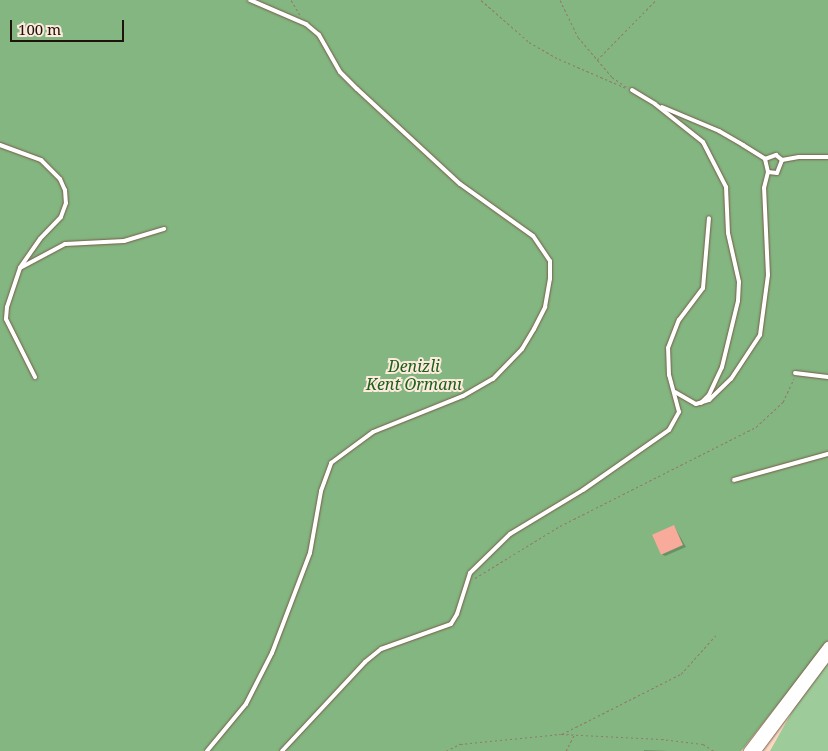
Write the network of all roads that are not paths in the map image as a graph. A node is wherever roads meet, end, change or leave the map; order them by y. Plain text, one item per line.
1 (250, 0) edge
2 (632, 90) road end
3 (655, 104) junction
4 (0, 145) edge
5 (828, 157) edge
6 (765, 159) junction
7 (782, 160) junction
8 (768, 172) junction
9 (709, 218) dead end
10 (164, 229) dead end
11 (20, 268) junction
12 (795, 373) road end
13 (35, 377) dead end
14 (828, 377) edge
15 (675, 392) junction
16 (701, 403) junction
17 (828, 454) edge
18 (734, 480) dead end
19 (828, 646) edge
20 (828, 656) edge
21 (207, 751) edge
22 (282, 751) edge
23 (748, 751) edge
24 (757, 751) edge

1 - 21 lane
2 - 3 lane
3 - 6 lane
3 - 16 lane
4 - 11 lane
5 - 7 lane
6 - 7 lane
6 - 8 lane
7 - 8 lane
8 - 16 lane
9 - 15 lane
10 - 11 lane
11 - 13 lane
12 - 14 lane
15 - 16 lane
15 - 22 lane
17 - 18 lane
19 - 23 street
20 - 24 street

